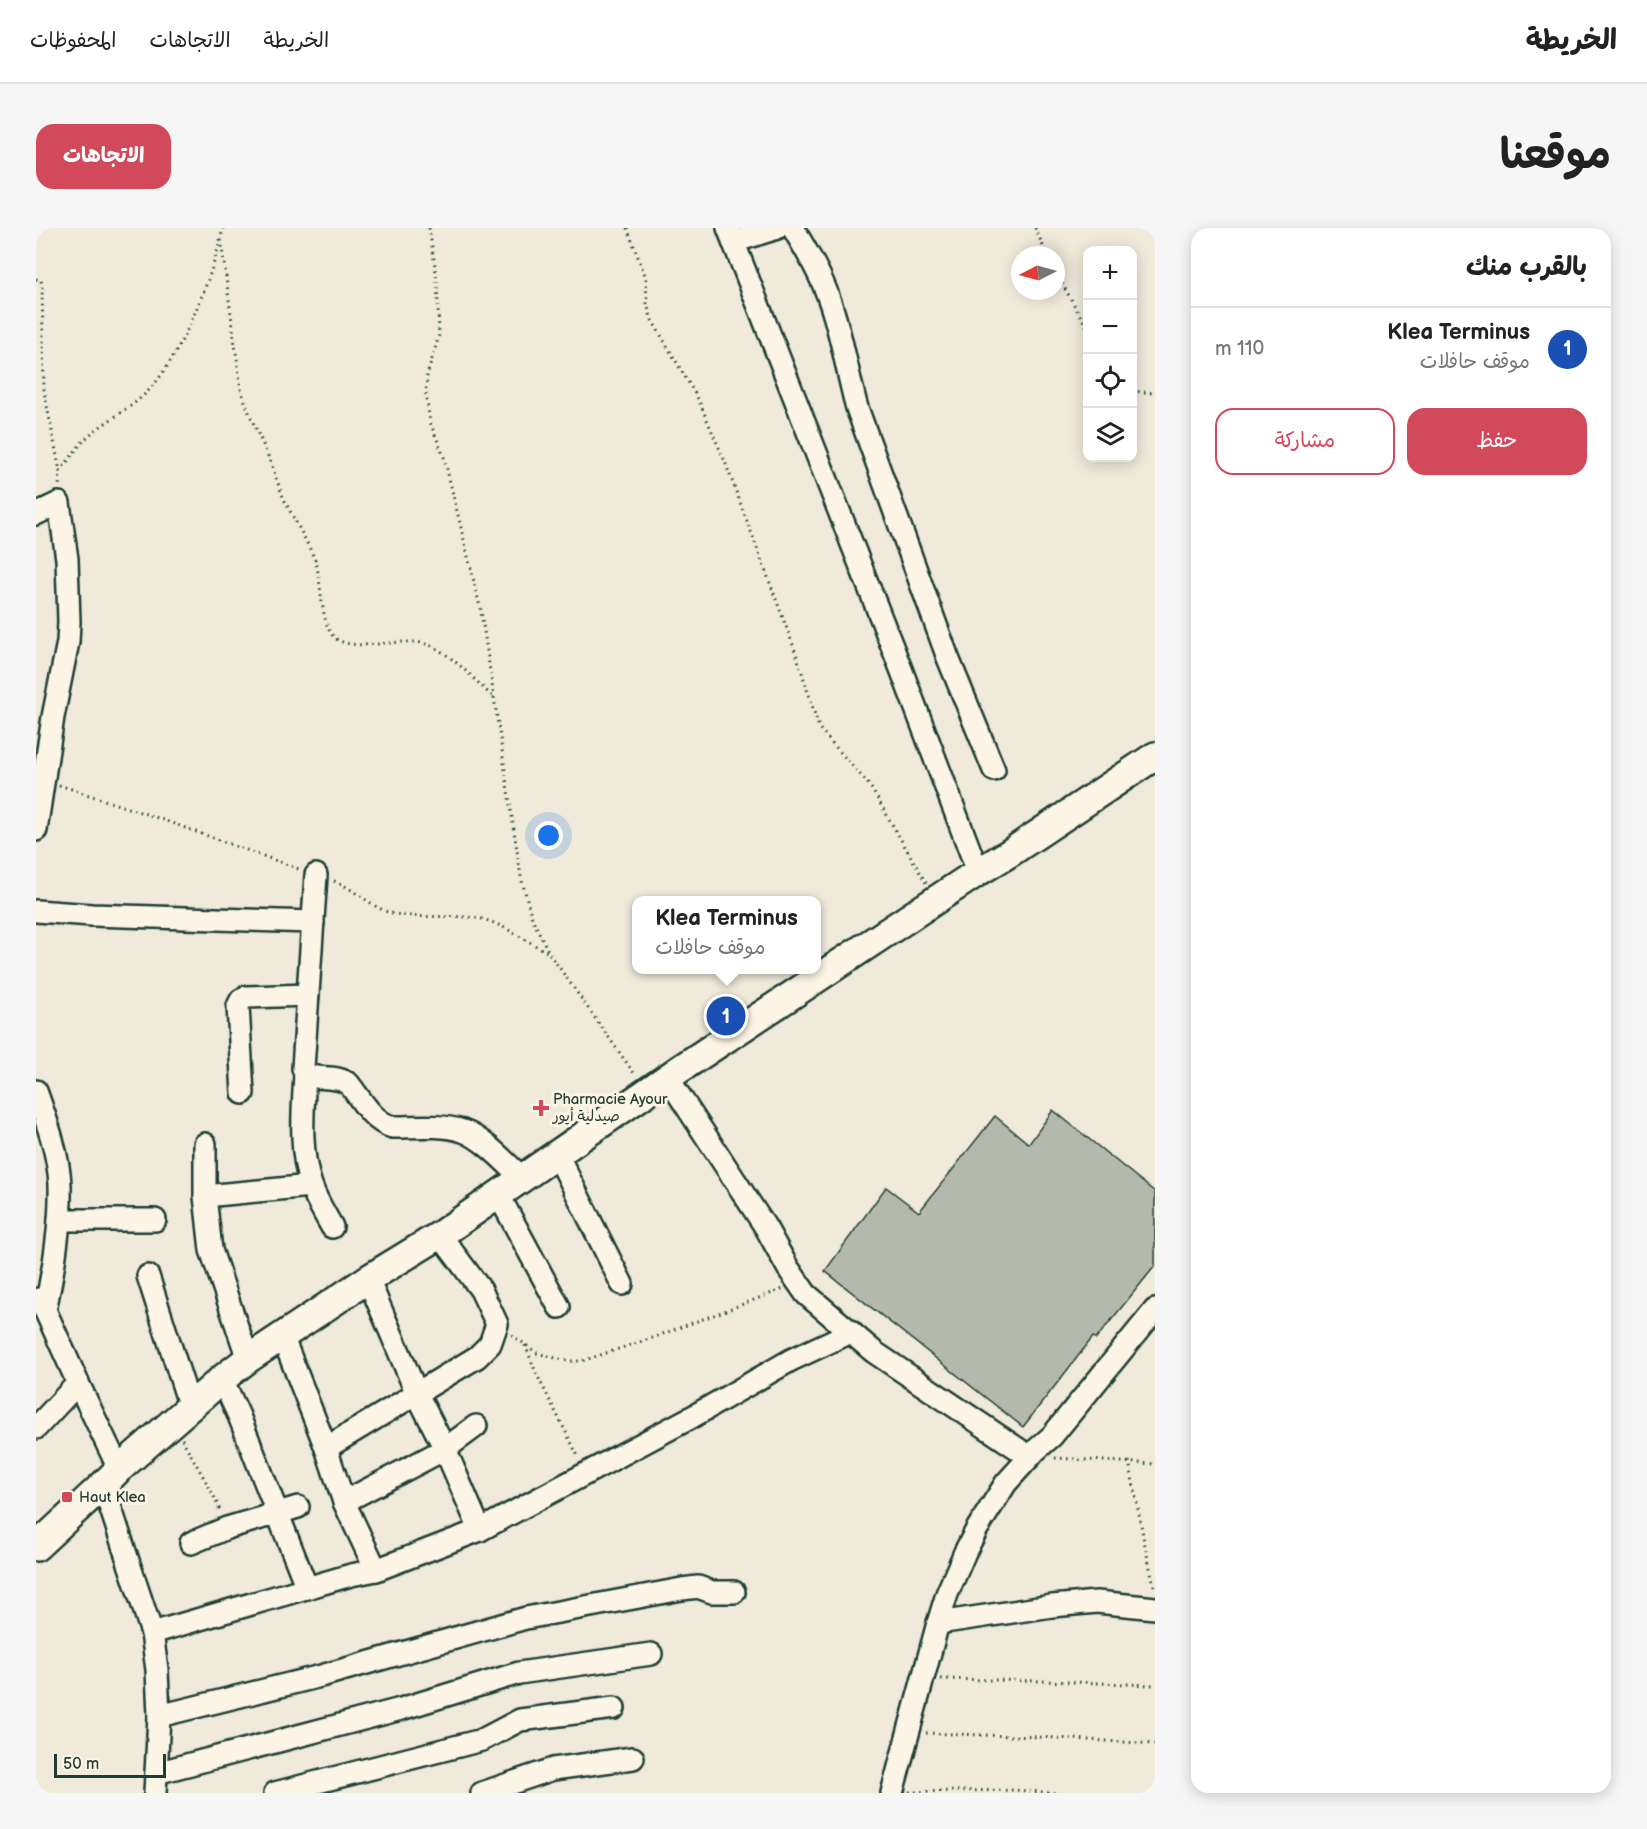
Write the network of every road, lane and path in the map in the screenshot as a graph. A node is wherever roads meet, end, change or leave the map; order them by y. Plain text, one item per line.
1 (223, 228) edge
2 (429, 228) edge
3 (627, 228) edge
4 (777, 228) edge
5 (793, 228) edge
6 (1035, 228) edge
7 (730, 235) edge
8 (221, 240) junction
9 (1043, 246) edge
10 (36, 279) edge
11 (1065, 289) edge
12 (1083, 320) edge
13 (1137, 391) edge
14 (1155, 393) edge
15 (60, 471) junction
16 (59, 503) junction
17 (36, 514) edge
18 (494, 698) junction
19 (1155, 756) edge
20 (994, 770) dead end
21 (44, 780) junction
22 (36, 830) edge
23 (978, 872) junction
24 (316, 875) junction
25 (936, 900) junction
26 (36, 910) edge
27 (313, 922) junction
28 (549, 953) junction
29 (308, 995) junction
30 (305, 1074) junction
31 (658, 1085) junction
32 (36, 1091) edge
33 (243, 1093) dead end
34 (205, 1144) dead end
35 (557, 1154) junction
36 (522, 1178) junction
37 (311, 1186) junction
38 (498, 1194) junction
39 (205, 1196) junction
40 (59, 1220) junction
41 (154, 1220) dead end
42 (332, 1227) dead end
43 (440, 1235) junction
44 (147, 1275) dead end
45 (368, 1279) junction
46 (622, 1284) dead end
47 (799, 1284) junction
48 (41, 1303) edge
49 (559, 1307) dead end
50 (1155, 1310) edge
51 (496, 1324) junction
52 (851, 1332) junction
53 (283, 1338) junction
54 (524, 1344) junction
55 (248, 1359) junction
56 (222, 1379) junction
57 (78, 1383) junction
58 (417, 1394) junction
59 (180, 1415) junction
60 (476, 1426) dead end
61 (36, 1428) edge
62 (326, 1448) junction
63 (445, 1449) junction
64 (1030, 1457) junction
65 (1129, 1461) junction
66 (1155, 1464) edge
67 (586, 1473) junction
68 (111, 1477) junction
69 (344, 1502) junction
70 (298, 1507) dead end
71 (277, 1514) junction
72 (227, 1528) junction
73 (480, 1530) junction
74 (190, 1543) dead end
75 (36, 1547) edge
76 (376, 1570) junction
77 (307, 1588) junction
78 (1155, 1590) edge
79 (734, 1592) dead end
80 (1155, 1608) edge
81 (938, 1623) junction
82 (152, 1633) junction
83 (651, 1654) dead end
84 (923, 1678) junction
85 (1155, 1685) edge
86 (614, 1708) dead end
87 (159, 1716) junction
88 (908, 1733) junction
89 (1155, 1744) edge
90 (633, 1758) dead end
91 (156, 1783) edge
92 (275, 1793) edge
93 (482, 1793) edge
94 (892, 1793) edge
95 (1058, 1793) edge

1 - 8 path
2 - 18 path
3 - 25 path
4 - 7 street
5 - 20 street
6 - 9 path
7 - 23 street
8 - 15 path
8 - 18 path
10 - 15 path
11 - 12 path
13 - 14 path
15 - 16 path
16 - 17 street
16 - 21 street
18 - 28 path
19 - 23 main road
21 - 22 street
21 - 24 path
23 - 25 main road
24 - 27 street
24 - 28 path
25 - 31 main road
26 - 27 street
27 - 29 street
28 - 31 path
29 - 30 street
29 - 33 street
30 - 36 street
30 - 37 street
31 - 35 main road
31 - 47 street
32 - 40 street
34 - 39 street
35 - 36 main road
35 - 46 street
36 - 38 main road
37 - 39 street
37 - 42 street
38 - 43 main road
38 - 49 street
39 - 55 street
40 - 41 street
40 - 48 street
43 - 45 main road
43 - 51 street
44 - 59 street
45 - 53 main road
45 - 58 street
47 - 52 street
47 - 54 path
48 - 57 street
50 - 64 street
51 - 54 path
51 - 58 street
52 - 64 street
52 - 67 street
53 - 55 main road
53 - 62 street
54 - 67 path
55 - 56 main road
56 - 59 main road
56 - 71 street
57 - 61 street
57 - 68 street
58 - 62 street
58 - 63 street
59 - 68 main road
59 - 72 path
60 - 63 street
62 - 69 street
63 - 69 street
63 - 73 street
64 - 65 path
64 - 81 street
65 - 66 path
65 - 78 path
67 - 73 street
68 - 75 main road
68 - 82 street
69 - 76 street
70 - 71 street
71 - 72 street
71 - 77 street
72 - 74 street
73 - 76 street
76 - 77 street
77 - 82 street
79 - 87 street
80 - 81 street
81 - 84 street
82 - 87 street
83 - 91 street
84 - 85 path
84 - 88 street
86 - 92 street
87 - 91 street
88 - 89 path
88 - 94 street
90 - 93 street
94 - 95 path

